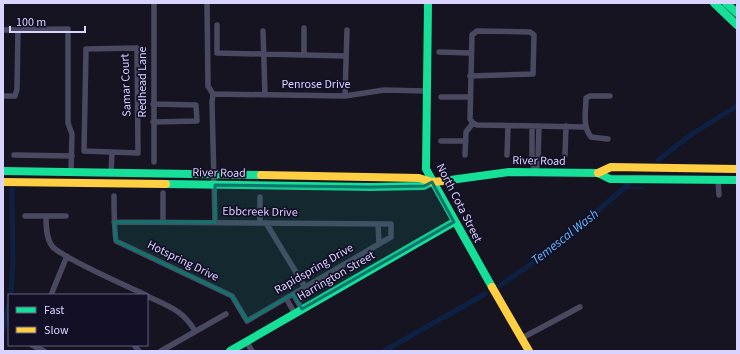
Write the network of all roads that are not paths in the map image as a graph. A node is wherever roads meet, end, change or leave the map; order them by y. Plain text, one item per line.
1 (154, 3) edge
2 (207, 3) edge
3 (428, 3) edge
4 (714, 3) edge
5 (726, 3) edge
6 (737, 13) edge
7 (217, 25) dead end
8 (737, 26) edge
9 (304, 28) dead end
10 (3, 30) edge
11 (18, 30) junction
12 (347, 30) dead end
13 (263, 31) dead end
14 (440, 52) dead end
15 (471, 53) junction
16 (264, 55) junction
17 (304, 55) junction
18 (346, 56) junction
19 (470, 76) junction
20 (426, 91) junction
21 (213, 94) junction
22 (265, 95) junction
23 (3, 96) edge
24 (346, 96) junction
25 (610, 96) dead end
26 (442, 97) dead end
27 (470, 97) junction
28 (153, 104) junction
29 (153, 122) junction
30 (473, 123) junction
31 (508, 126) junction
32 (532, 126) junction
33 (539, 126) junction
34 (566, 126) junction
35 (585, 127) junction
36 (608, 139) dead end
37 (441, 141) dead end
38 (466, 141) junction
39 (112, 153) junction
40 (14, 155) dead end
41 (465, 155) dead end
42 (507, 155) dead end
43 (565, 155) dead end
44 (72, 156) junction
45 (154, 162) dead end
46 (705, 169) junction
47 (737, 169) edge
48 (3, 172) edge
49 (71, 172) junction
50 (111, 173) junction
51 (535, 173) junction
52 (598, 173) junction
53 (214, 174) junction
54 (737, 174) edge
55 (676, 179) junction
56 (718, 180) junction
57 (737, 180) edge
58 (3, 182) edge
59 (432, 182) junction
60 (215, 185) junction
61 (163, 193) dead end
62 (719, 195) dead end
63 (114, 196) dead end
64 (260, 197) dead end
65 (25, 216) dead end
66 (46, 216) junction
67 (66, 216) dead end
68 (114, 222) junction
69 (163, 222) junction
70 (215, 222) junction
71 (454, 222) junction
72 (263, 223) junction
73 (378, 224) junction
74 (391, 237) joint
75 (379, 244) junction
76 (67, 256) junction
77 (305, 287) junction
78 (51, 294) edge
79 (144, 294) edge
80 (293, 294) junction
81 (148, 296) edge
82 (286, 298) junction
83 (580, 307) dead end
84 (298, 312) junction
85 (226, 314) dead end
86 (247, 320) joint
87 (195, 331) junction
88 (522, 338) junction
89 (246, 341) junction
90 (35, 346) edge
91 (44, 351) edge
92 (162, 351) edge
93 (230, 351) edge
94 (252, 351) edge
95 (529, 351) edge

1 - 28 street, Redhead Lane
2 - 21 street
3 - 20 main road, North Cota Street
4 - 8 main road
5 - 6 main road
7 - 16 street
9 - 17 street
10 - 11 street
11 - 23 street
11 - 44 street
12 - 18 street
13 - 16 street
14 - 15 street
15 - 19 street
15 - 19 street
16 - 17 street
16 - 22 street
17 - 18 street
18 - 24 street
19 - 27 street
20 - 24 street, Penrose Drive
20 - 59 main road, North Cota Street
21 - 22 street, Penrose Drive
21 - 53 street
22 - 24 street, Penrose Drive
25 - 35 street
26 - 27 street
27 - 30 street
28 - 29 street, Redhead Lane
28 - 29 street
29 - 45 street, Redhead Lane
30 - 31 street
30 - 38 street
31 - 32 street
31 - 42 street
32 - 33 street
32 - 51 street
33 - 34 street
33 - 51 street
34 - 35 street
34 - 43 street
35 - 36 street
37 - 38 street
38 - 41 street
39 - 39 street, Samar Court
39 - 50 street
40 - 44 street
44 - 49 street
46 - 47 main road, River Road
46 - 52 main road, River Road
46 - 55 main road
48 - 49 main road, River Road
49 - 50 main road, River Road
50 - 53 main road, River Road
51 - 52 main road, River Road
51 - 59 main road, River Road
52 - 55 main road, River Road
53 - 59 main road, River Road
53 - 60 street
54 - 56 main road
55 - 56 main road, River Road
56 - 57 main road, River Road
56 - 62 street
58 - 60 main road, River Road
59 - 60 main road, River Road
59 - 71 main road, North Cota Street
60 - 70 street
61 - 69 street
63 - 68 street
64 - 72 street
65 - 66 street
66 - 67 street
66 - 76 street
68 - 69 street, Ebbcreek Drive
68 - 86 street, Hotspring Drive
69 - 70 street, Ebbcreek Drive
70 - 72 street, Ebbcreek Drive
71 - 84 main road, Harrington Street
71 - 88 main road, North Cota Street
72 - 73 street, Ebbcreek Drive
72 - 77 street
73 - 74 street, Ebbcreek Drive
73 - 75 street
74 - 75 street, Rapidspring Drive
75 - 77 street, Rapidspring Drive
76 - 78 street
76 - 79 street
77 - 80 street, Rapidspring Drive
80 - 82 street, Rapidspring Drive
80 - 84 street
81 - 87 street
82 - 84 street
82 - 86 street, Rapidspring Drive
83 - 88 street
84 - 89 main road, Harrington Street
85 - 87 street
87 - 92 street
88 - 95 main road, North Cota Street
89 - 93 main road, Harrington Street
89 - 94 street
90 - 91 street

